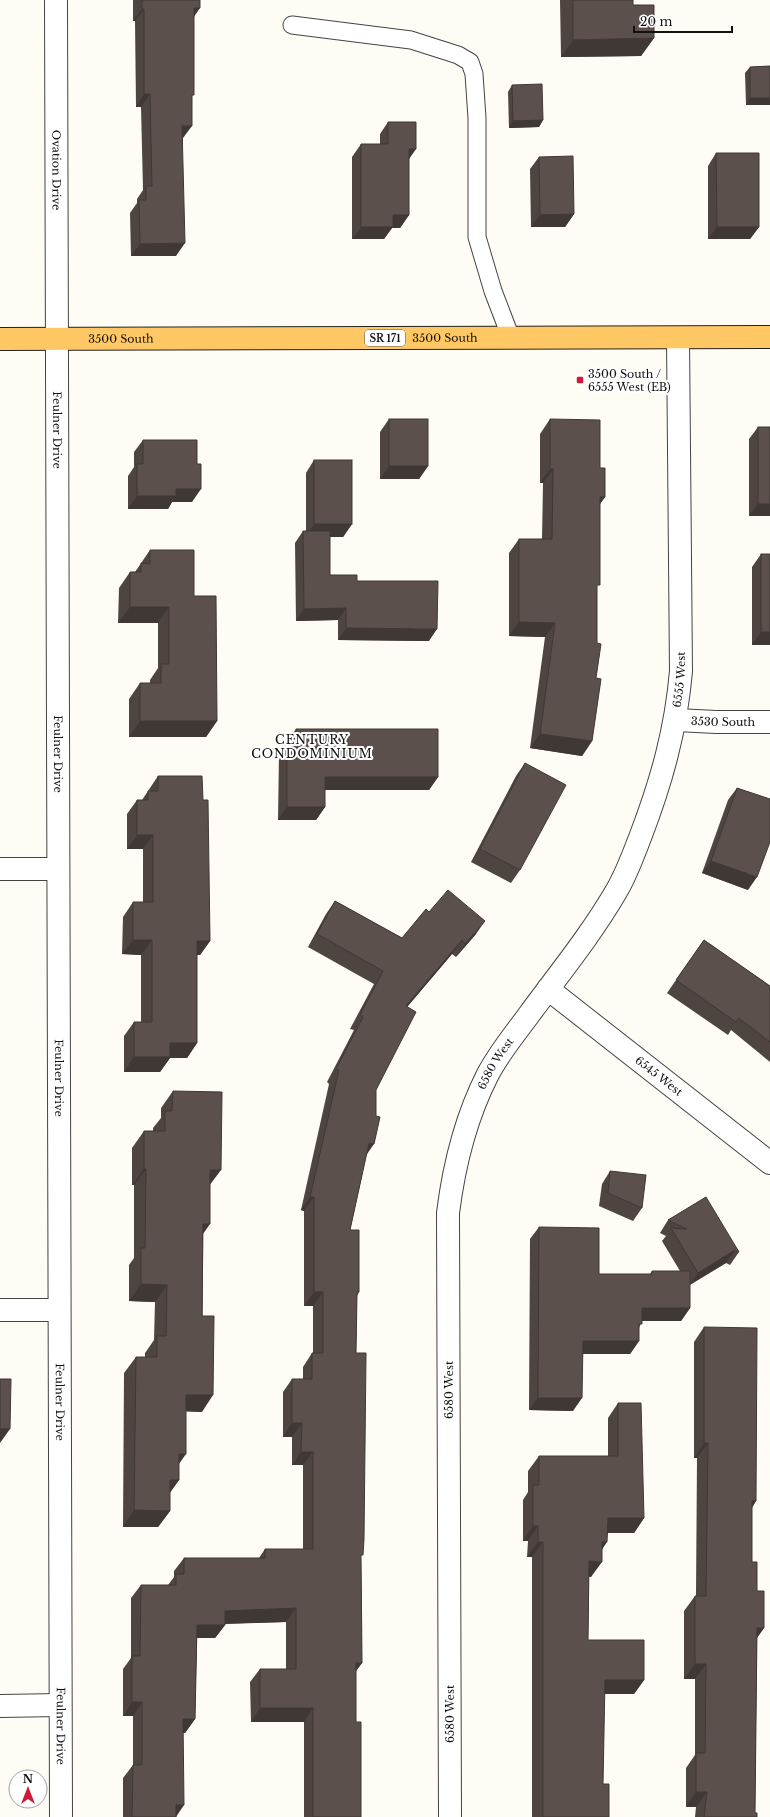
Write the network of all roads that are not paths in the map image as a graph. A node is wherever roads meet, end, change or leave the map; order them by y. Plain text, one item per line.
1 (56, 0) edge
2 (292, 25) dead end
3 (770, 337) edge
4 (511, 338) junction
5 (678, 338) junction
6 (0, 339) edge
7 (56, 339) junction
8 (676, 720) junction
9 (770, 722) edge
10 (0, 869) edge
11 (58, 869) junction
12 (548, 989) junction
13 (770, 1163) edge
14 (0, 1310) edge
15 (59, 1310) junction
16 (60, 1705) junction
17 (0, 1706) edge
18 (61, 1817) edge
19 (450, 1817) edge

1 - 7 street, Ovation Drive
2 - 4 lane
3 - 5 main road, 3500 South / SR 171
4 - 5 main road, 3500 South / SR 171
4 - 7 main road, 3500 South / SR 171
5 - 8 street, 6555 West
6 - 7 main road, 3500 South / SR 171
7 - 11 street, Feulner Drive
8 - 9 street, 3530 South
8 - 12 street, 6555 West
10 - 11 street
11 - 15 street, Feulner Drive
12 - 13 street, 6545 West
12 - 19 street, 6580 West
14 - 15 street
15 - 16 street, Feulner Drive
16 - 17 street
16 - 18 street, Feulner Drive

